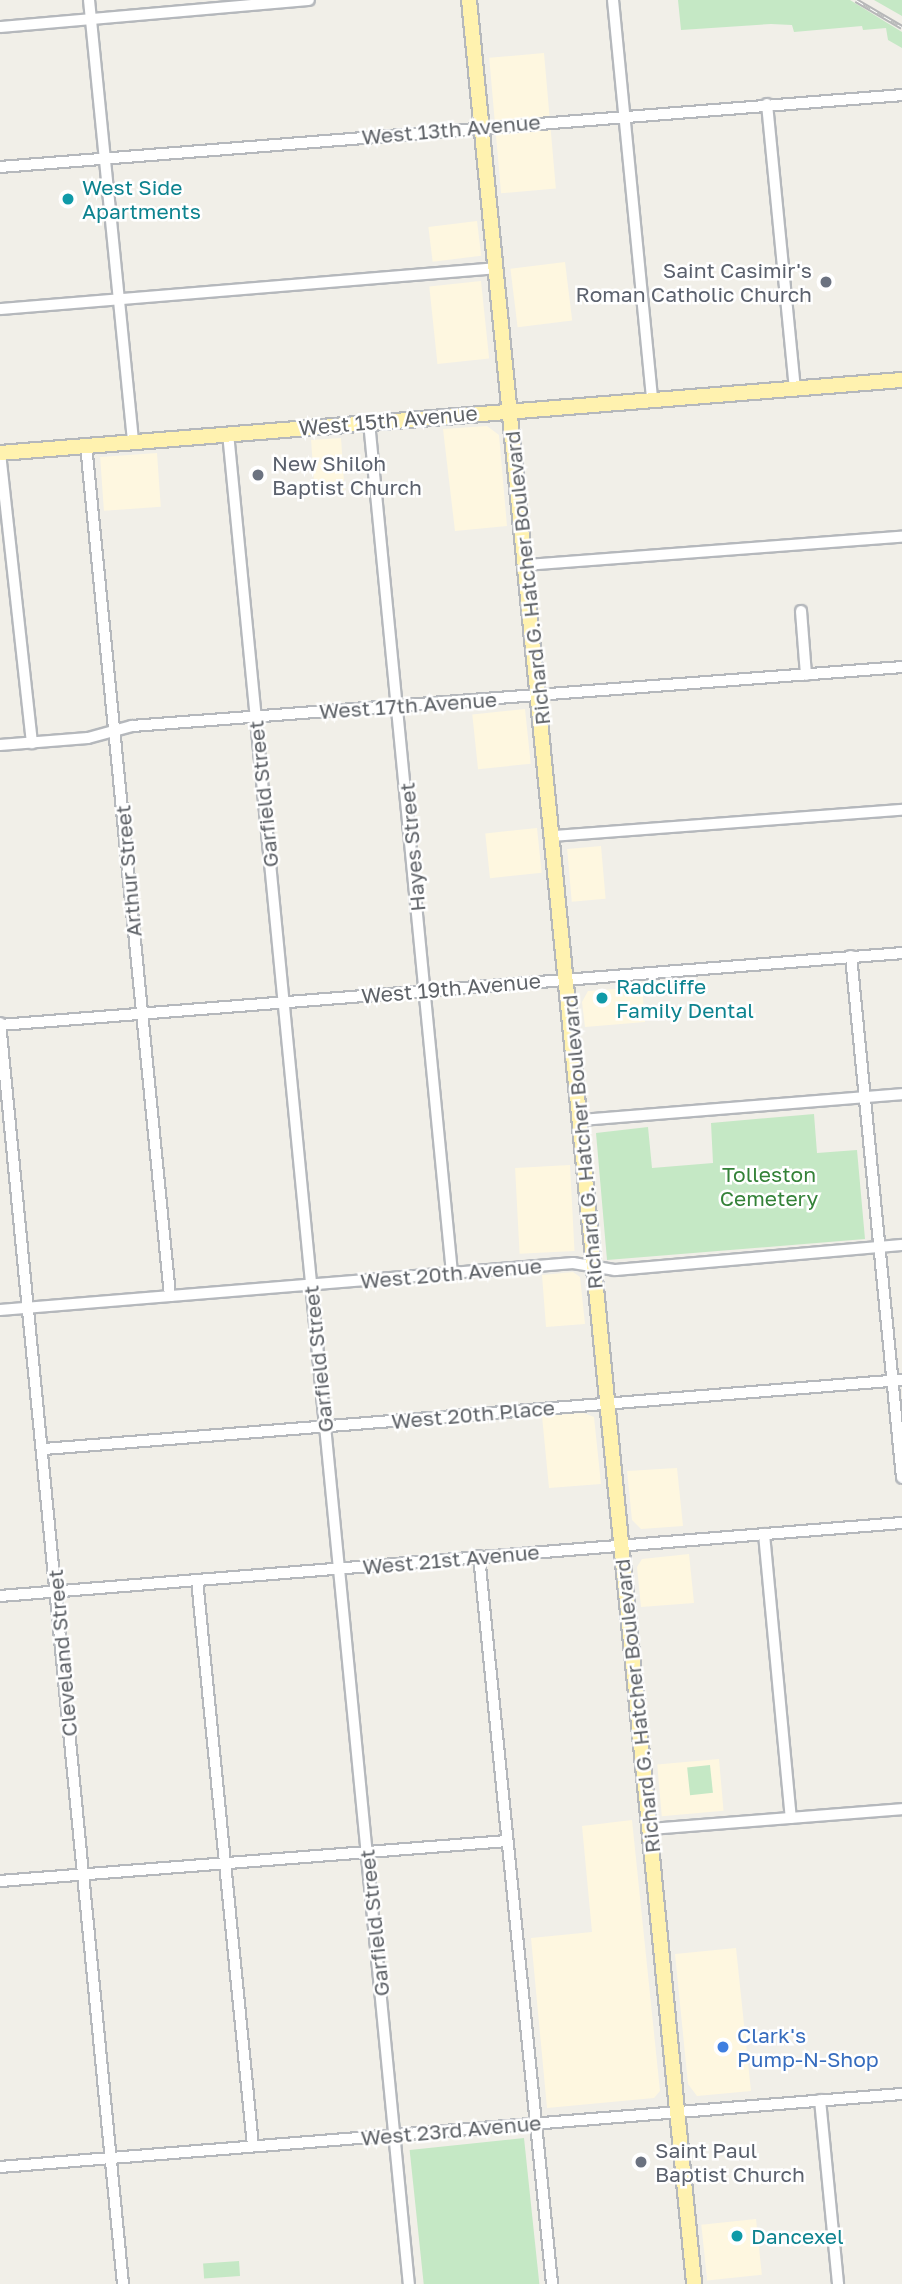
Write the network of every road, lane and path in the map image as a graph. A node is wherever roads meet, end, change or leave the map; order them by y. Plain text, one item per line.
1 (89, 0) edge
2 (309, 0) edge
3 (469, 0) edge
4 (613, 0) edge
5 (90, 19) junction
6 (0, 27) edge
7 (902, 95) edge
8 (767, 104) junction
9 (623, 115) junction
10 (482, 126) junction
11 (105, 158) junction
12 (0, 167) edge
13 (496, 268) junction
14 (118, 300) junction
15 (0, 310) edge
16 (902, 380) edge
17 (795, 388) junction
18 (652, 399) junction
19 (511, 410) junction
20 (369, 422) junction
21 (228, 433) junction
22 (133, 442) junction
23 (86, 445) junction
24 (0, 453) edge
25 (902, 537) edge
26 (526, 565) junction
27 (801, 611) dead end
28 (902, 667) edge
29 (806, 675) junction
30 (539, 695) junction
31 (399, 706) junction
32 (255, 717) junction
33 (115, 731) junction
34 (32, 743) junction
35 (0, 746) edge
36 (902, 810) edge
37 (553, 836) junction
38 (902, 953) edge
39 (851, 956) junction
40 (567, 978) junction
41 (425, 990) junction
42 (283, 1001) junction
43 (142, 1013) junction
44 (0, 1024) edge
45 (902, 1094) edge
46 (864, 1097) junction
47 (580, 1120) junction
48 (902, 1245) edge
49 (879, 1247) junction
50 (594, 1266) junction
51 (452, 1273) junction
52 (311, 1285) junction
53 (170, 1296) junction
54 (29, 1308) junction
55 (0, 1310) edge
56 (897, 1381) edge
57 (607, 1403) junction
58 (325, 1427) junction
59 (44, 1449) junction
60 (902, 1478) edge
61 (902, 1523) edge
62 (764, 1534) junction
63 (621, 1545) junction
64 (480, 1556) junction
65 (338, 1568) junction
66 (197, 1580) junction
67 (56, 1592) junction
68 (0, 1596) edge
69 (902, 1809) edge
70 (791, 1818) junction
71 (649, 1829) junction
72 (507, 1841) junction
73 (367, 1851) junction
74 (226, 1865) junction
75 (83, 1876) junction
76 (0, 1881) edge
77 (902, 2094) edge
78 (820, 2101) junction
79 (677, 2112) junction
80 (536, 2123) junction
81 (394, 2134) junction
82 (253, 2146) junction
83 (111, 2157) junction
84 (0, 2166) edge
85 (124, 2284) edge
86 (409, 2284) edge
87 (552, 2284) edge
88 (694, 2284) edge
89 (838, 2284) edge

1 - 5 street
2 - 5 street
3 - 10 main road, Richard G. Hatcher Boulevard
4 - 9 street
5 - 6 street
5 - 11 street
7 - 8 street, West 13th Avenue
8 - 9 street, West 13th Avenue
8 - 17 street
9 - 10 street, West 13th Avenue
9 - 18 street
10 - 11 street, West 13th Avenue
10 - 13 main road, Richard G. Hatcher Boulevard
11 - 12 street, West 13th Avenue
11 - 14 street
13 - 14 street
13 - 19 main road, Richard G. Hatcher Boulevard
14 - 15 street
14 - 22 street
16 - 17 main road, West 15th Avenue
17 - 18 main road, West 15th Avenue
18 - 19 main road, West 15th Avenue
19 - 20 main road, West 15th Avenue
19 - 26 main road, Richard G. Hatcher Boulevard
20 - 21 main road, West 15th Avenue
20 - 31 street, Hayes Street
21 - 22 main road, West 15th Avenue
21 - 32 street, Garfield Street
22 - 23 main road, West 15th Avenue
23 - 24 main road, West 15th Avenue
23 - 33 street, Arthur Street
24 - 34 street
25 - 26 street
26 - 30 main road, Richard G. Hatcher Boulevard
27 - 29 street
28 - 29 street, West 17th Avenue
29 - 30 street, West 17th Avenue
30 - 31 street, West 17th Avenue
30 - 37 main road, Richard G. Hatcher Boulevard
31 - 32 street, West 17th Avenue
31 - 41 street, Hayes Street
32 - 33 street, West 17th Avenue
32 - 42 street, Garfield Street
33 - 34 street, West 17th Avenue
33 - 43 street, Arthur Street
34 - 35 street, West 17th Avenue
36 - 37 street
37 - 40 main road, Richard G. Hatcher Boulevard
38 - 39 street, West 19th Avenue
39 - 40 street, West 19th Avenue
39 - 46 street
40 - 41 street, West 19th Avenue
40 - 47 main road, Richard G. Hatcher Boulevard
41 - 42 street, West 19th Avenue
41 - 51 street, Hayes Street
42 - 43 street, West 19th Avenue
42 - 52 street, Garfield Street
43 - 44 street, West 19th Avenue
43 - 53 street, Arthur Street
44 - 54 street, Cleveland Street
45 - 46 street
46 - 47 street
46 - 49 street
47 - 50 main road, Richard G. Hatcher Boulevard
48 - 49 street, West 20th Avenue
49 - 50 street, West 20th Avenue
49 - 56 street
50 - 51 street, West 20th Avenue
50 - 57 main road, Richard G. Hatcher Boulevard
51 - 52 street, West 20th Avenue
52 - 53 street, West 20th Avenue
52 - 58 street, Garfield Street
53 - 54 street, West 20th Avenue
54 - 55 street, West 20th Avenue
54 - 59 street, Cleveland Street
56 - 57 street, West 20th Place
56 - 60 street
57 - 58 street, West 20th Place
57 - 63 main road, Richard G. Hatcher Boulevard
58 - 59 street, West 20th Place
58 - 65 street, Garfield Street
59 - 67 street, Cleveland Street
61 - 62 street, West 21st Avenue
62 - 63 street, West 21st Avenue
62 - 70 street
63 - 64 street, West 21st Avenue
63 - 71 main road, Richard G. Hatcher Boulevard
64 - 65 street, West 21st Avenue
64 - 72 street
65 - 66 street, West 21st Avenue
65 - 73 street, Garfield Street
66 - 67 street, West 21st Avenue
66 - 74 street
67 - 68 street, West 21st Avenue
67 - 75 street, Cleveland Street
69 - 70 street
70 - 71 street
71 - 79 main road, Richard G. Hatcher Boulevard
72 - 73 street
72 - 80 street
73 - 74 street
73 - 81 street, Garfield Street
74 - 75 street
74 - 82 street
75 - 76 street
75 - 83 street, Cleveland Street
77 - 78 street, West 23rd Avenue
78 - 79 street, West 23rd Avenue
78 - 89 street
79 - 80 street, West 23rd Avenue
79 - 88 main road, Richard G. Hatcher Boulevard
80 - 81 street, West 23rd Avenue
80 - 87 street
81 - 82 street, West 23rd Avenue
81 - 86 street, Garfield Street
82 - 83 street, West 23rd Avenue
83 - 84 street, West 23rd Avenue
83 - 85 street, Cleveland Street

